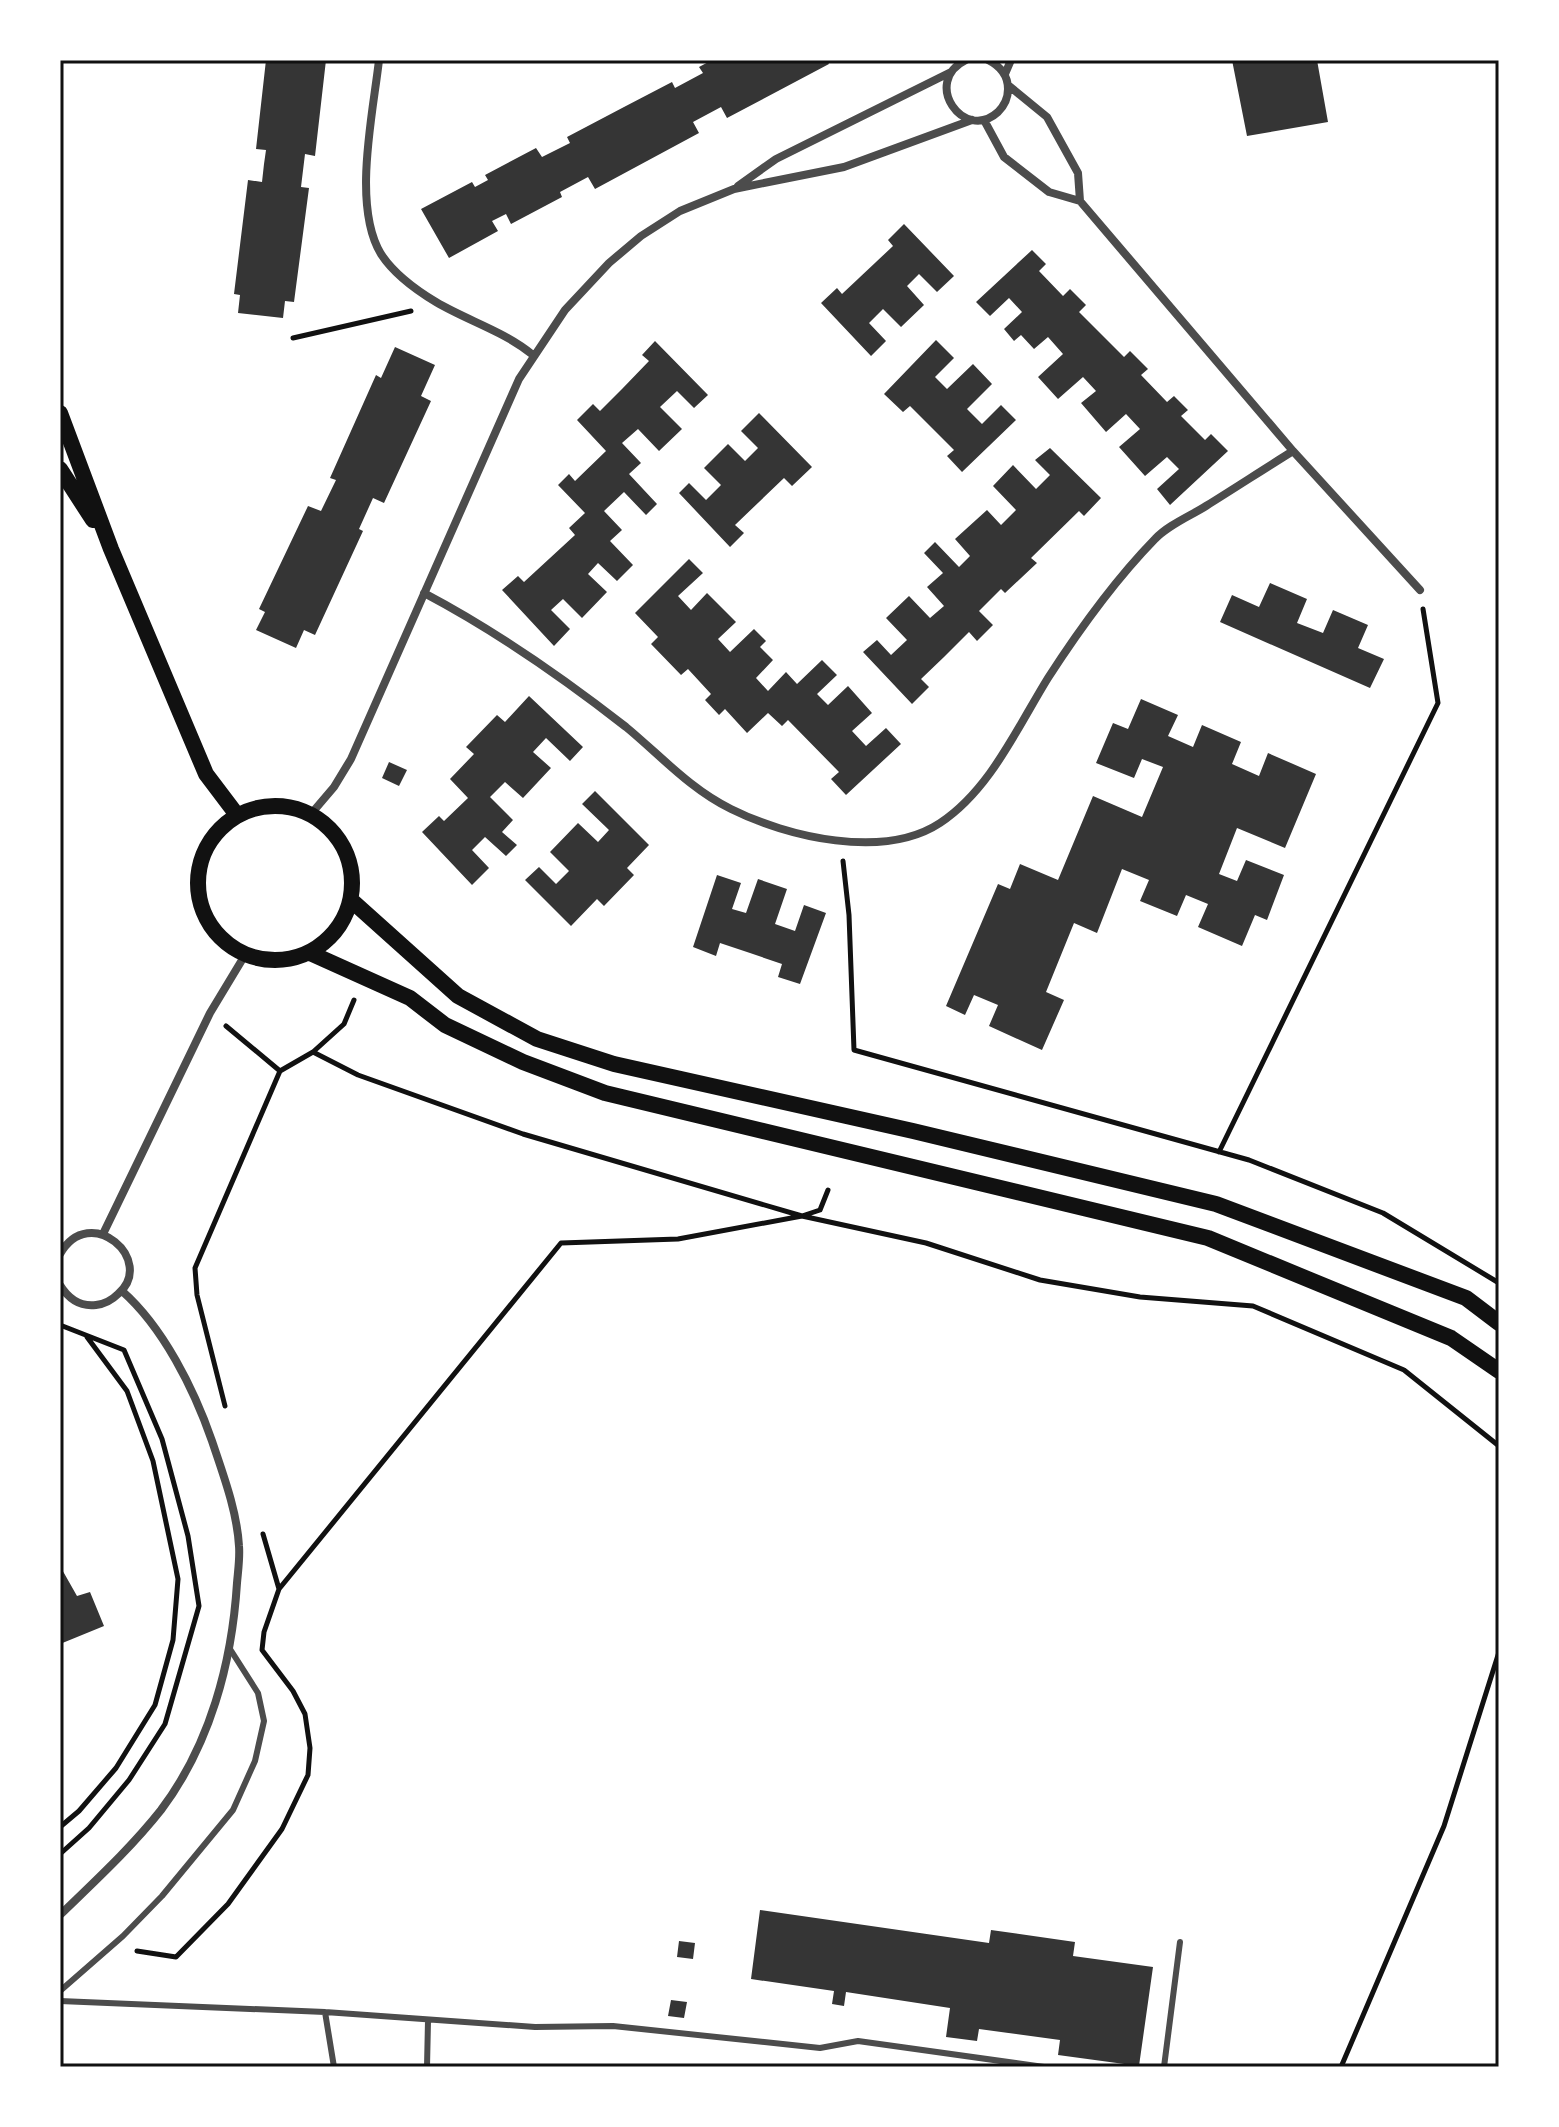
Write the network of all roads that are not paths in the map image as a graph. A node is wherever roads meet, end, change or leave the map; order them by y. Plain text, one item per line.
1 (379, 60) edge
2 (988, 60) edge
3 (1011, 60) edge
4 (961, 61) edge
5 (951, 72) junction
6 (1005, 74) junction
7 (1008, 85) junction
8 (972, 120) junction
9 (984, 120) junction
10 (734, 189) junction
11 (1080, 201) junction
12 (533, 355) junction
13 (60, 413) edge
14 (1293, 451) junction
15 (60, 469) edge
16 (111, 549) junction
17 (1420, 590) road end
18 (424, 593) junction
19 (311, 814) junction
20 (237, 815) junction
21 (351, 900) junction
22 (310, 953) junction
23 (245, 955) junction
24 (103, 1234) junction
25 (60, 1254) edge
26 (60, 1285) edge
27 (122, 1291) junction
28 (1499, 1323) edge
29 (1499, 1371) edge
30 (230, 1649) junction
31 (60, 1915) edge
32 (1180, 1942) dead end
33 (60, 1991) edge
34 (60, 2001) edge
35 (325, 2012) junction
36 (428, 2021) junction
37 (334, 2067) edge
38 (427, 2067) edge
39 (1044, 2067) edge
40 (1164, 2067) edge

1 - 12 street
2 - 6 street
3 - 6 street
4 - 5 street
5 - 8 street
5 - 10 street
6 - 7 street
7 - 9 street
7 - 11 street
8 - 9 street
8 - 10 street
9 - 11 street
10 - 12 street
11 - 14 street
12 - 18 street
13 - 16 main road
14 - 17 street
14 - 18 street
15 - 16 main road
16 - 20 main road
18 - 19 street
19 - 20 main road
19 - 21 main road
20 - 23 main road
21 - 22 main road
21 - 28 main road
22 - 23 main road
22 - 29 main road
23 - 24 street
24 - 25 street
24 - 27 street
26 - 27 street
27 - 30 street
30 - 31 street
30 - 33 lane
32 - 40 lane
34 - 35 lane
35 - 36 lane
35 - 37 lane
36 - 38 lane
36 - 39 lane

